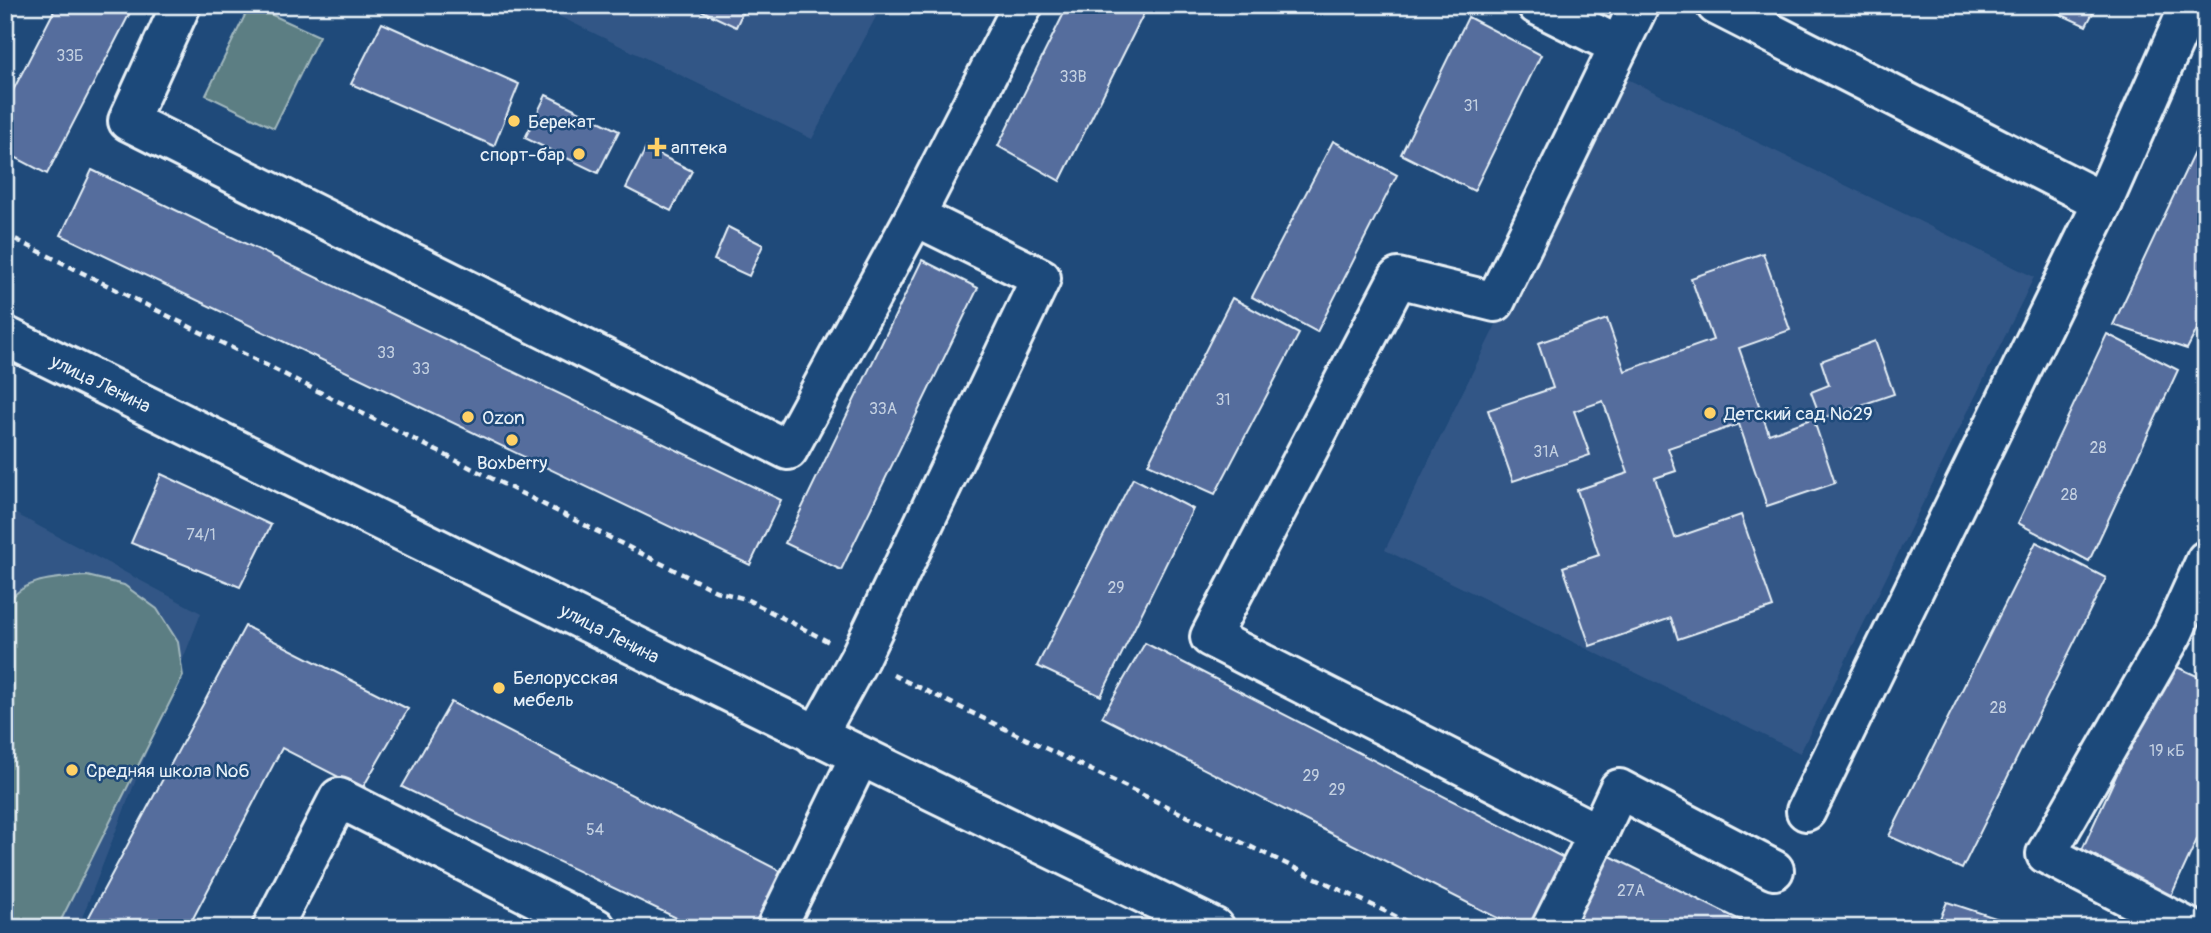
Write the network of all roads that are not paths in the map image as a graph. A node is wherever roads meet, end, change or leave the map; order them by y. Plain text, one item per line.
1 (181, 5) edge
2 (1023, 5) edge
3 (1537, 5) edge
4 (1639, 5) edge
5 (1716, 5) edge
6 (2190, 5) edge
7 (1619, 46) junction
8 (2103, 202) junction
9 (915, 216) junction
10 (5, 336) edge
11 (2206, 560) edge
12 (2196, 611) edge
13 (816, 737) junction
14 (859, 758) junction
15 (1806, 811) dead end
16 (1598, 834) junction
17 (1774, 870) dead end
18 (272, 928) edge
19 (596, 928) edge
20 (776, 928) edge
21 (1215, 928) edge
22 (1551, 928) edge
23 (2189, 928) edge

1 - 9 street
2 - 9 street
3 - 7 street
4 - 7 street
5 - 8 street
6 - 8 street
7 - 16 street
8 - 15 street
9 - 13 street
10 - 13 street, улица Ленина
11 - 12 street
12 - 23 street
13 - 14 street, улица Ленина
14 - 20 street
14 - 21 street, улица Ленина
16 - 17 street
16 - 22 street
18 - 19 street

